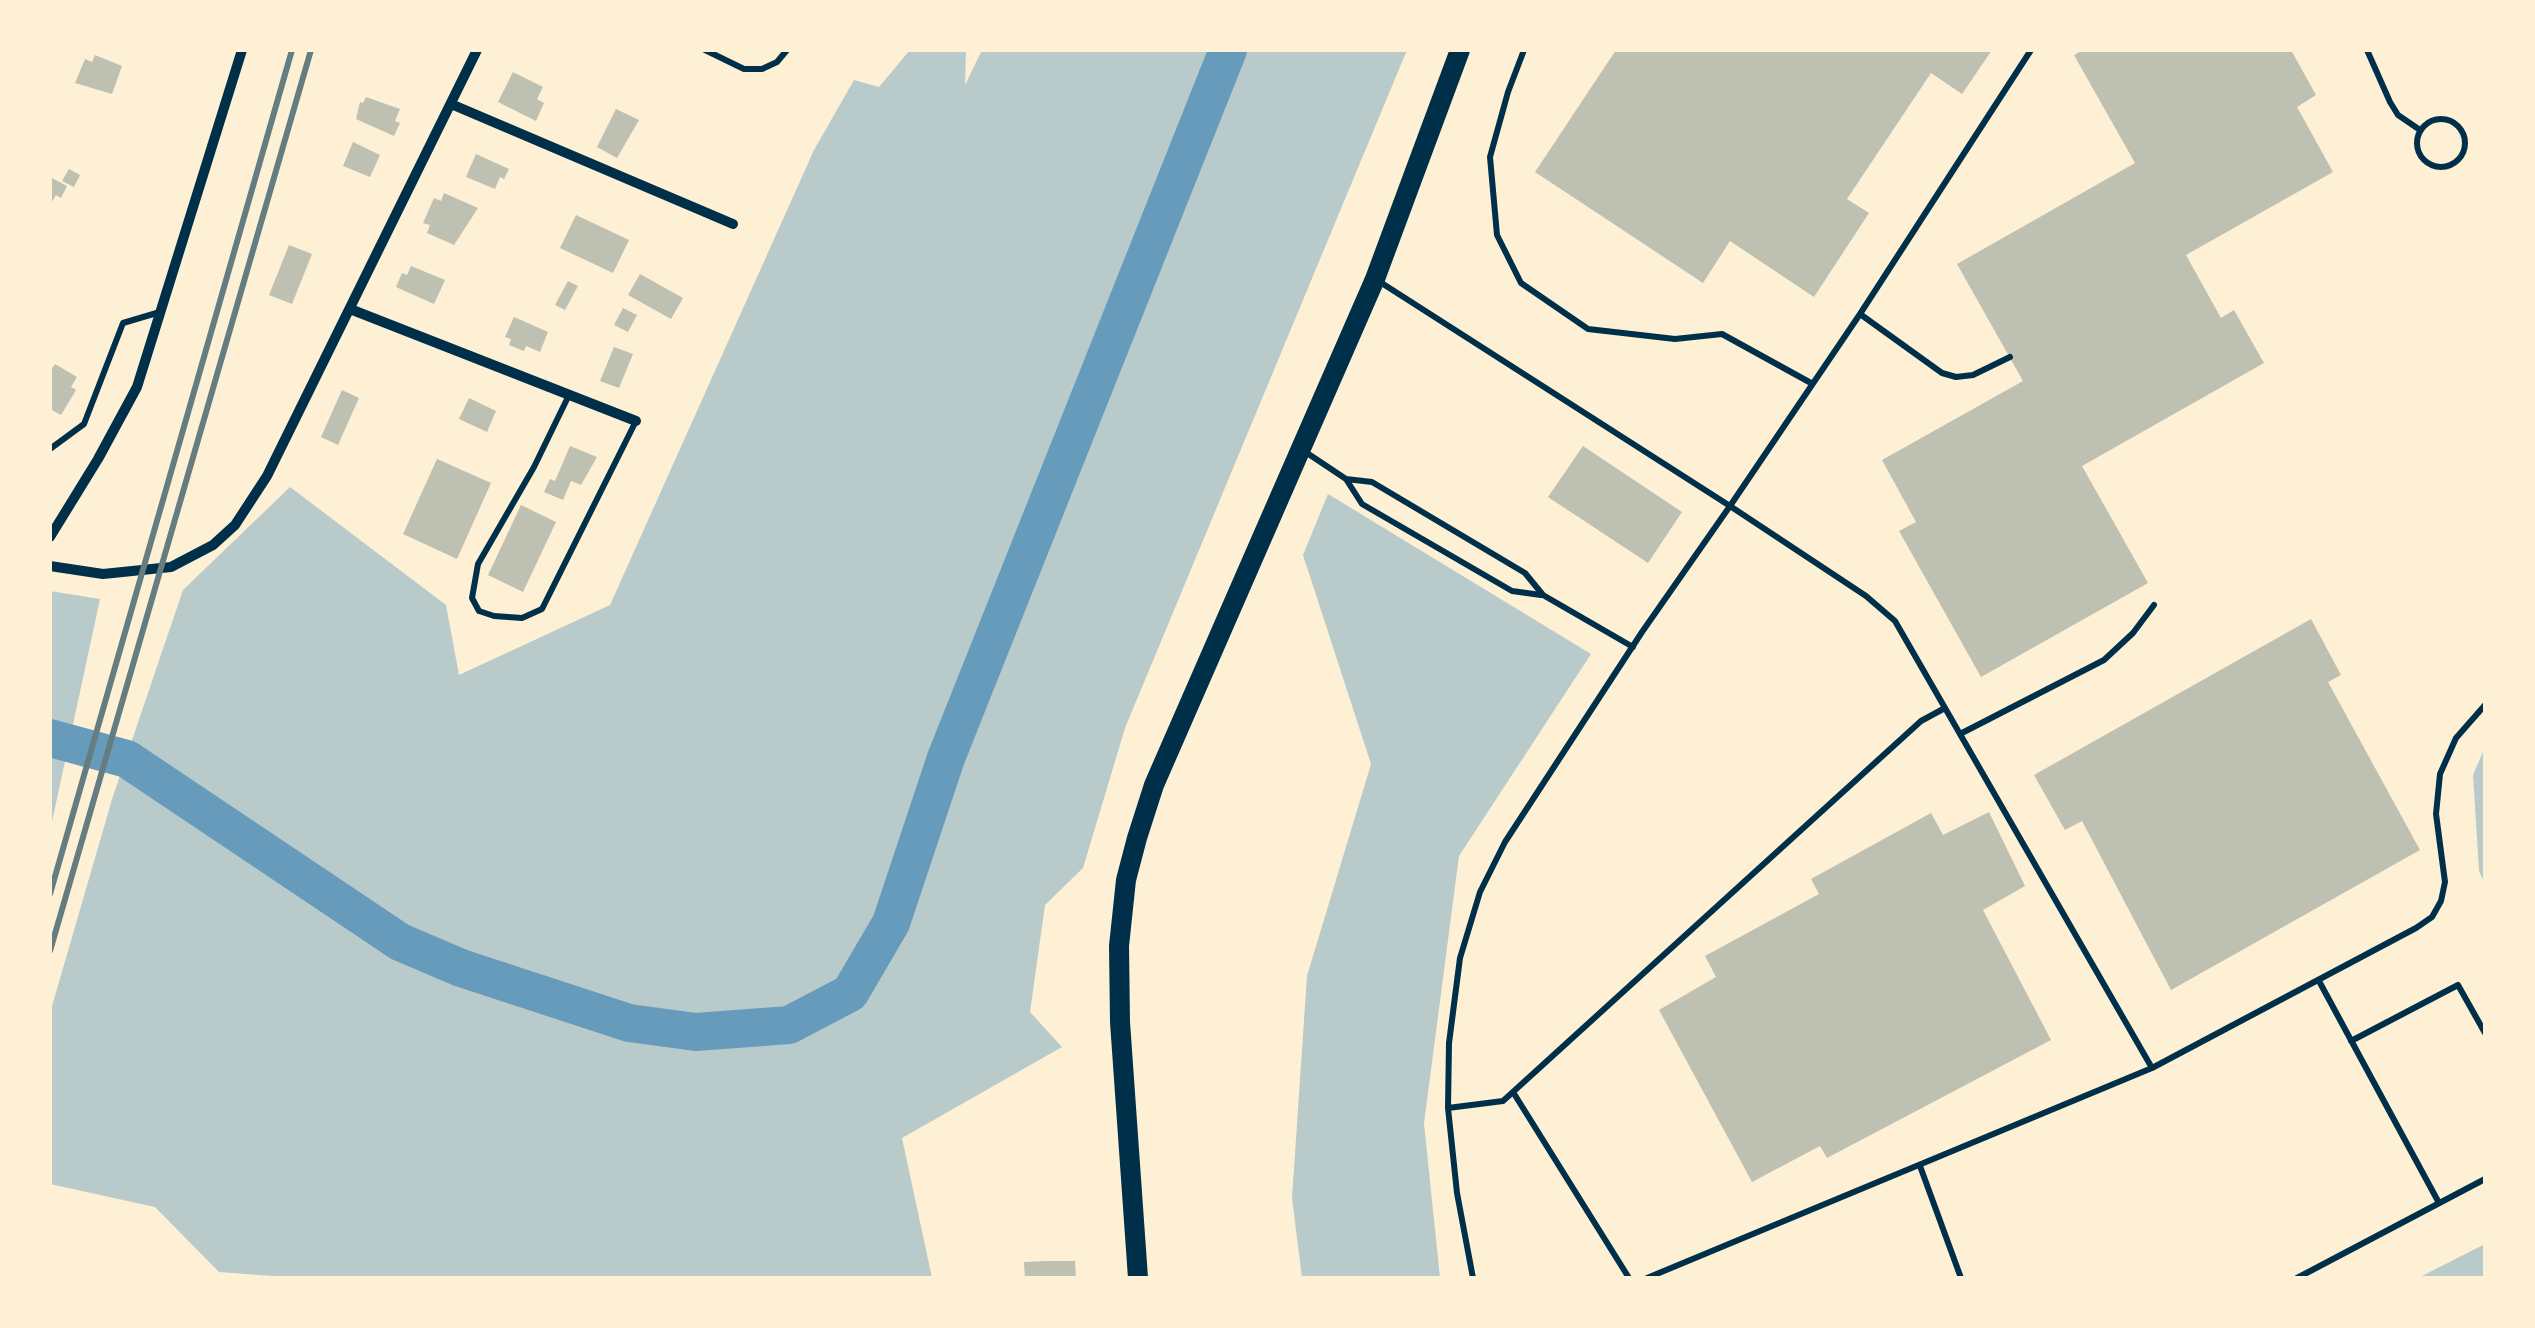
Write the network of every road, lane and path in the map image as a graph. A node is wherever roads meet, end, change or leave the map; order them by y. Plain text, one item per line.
1 (242, 50) edge
2 (477, 50) edge
3 (705, 50) edge
4 (787, 50) edge
5 (1460, 50) edge
6 (1524, 50) edge
7 (2031, 50) edge
8 (2368, 50) edge
9 (452, 104) junction
10 (2420, 130) junction
11 (733, 224) dead end
12 (1375, 278) junction
13 (350, 309) junction
14 (162, 311) junction
15 (1860, 314) junction
16 (2010, 357) dead end
17 (1811, 383) junction
18 (569, 395) junction
19 (636, 421) joint
20 (50, 448) edge
21 (1303, 450) junction
22 (1346, 479) junction
23 (1730, 506) junction
24 (50, 537) edge
25 (50, 566) edge
26 (1543, 595) junction
27 (2154, 606) dead end
28 (1633, 647) junction
29 (2485, 705) edge
30 (1945, 708) junction
31 (1960, 734) junction
32 (2318, 981) junction
33 (2485, 1033) edge
34 (2351, 1041) junction
35 (2152, 1068) junction
36 (1513, 1092) junction
37 (1448, 1108) junction
38 (1920, 1166) junction
39 (2485, 1179) edge
40 (2439, 1203) junction
41 (1138, 1278) edge
42 (1472, 1278) edge
43 (1629, 1278) edge
44 (1647, 1278) edge
45 (1961, 1278) edge
46 (2297, 1278) edge

1 - 14 street
2 - 9 street
3 - 4 lane
5 - 12 main road
6 - 17 lane
7 - 15 lane
8 - 10 lane
9 - 11 street
9 - 13 street
10 - 10 lane
12 - 21 main road
12 - 23 lane
13 - 18 street
13 - 25 street
14 - 20 lane
14 - 24 street
15 - 16 lane
15 - 17 lane
17 - 23 lane
18 - 19 street
18 - 19 lane
21 - 22 lane
21 - 41 main road
22 - 26 lane
22 - 26 lane
23 - 28 lane
23 - 30 lane
26 - 28 lane
27 - 31 lane
28 - 37 lane
29 - 32 lane
30 - 31 lane
30 - 36 lane
31 - 35 lane
32 - 34 lane
32 - 35 lane
33 - 34 lane
34 - 40 lane
35 - 38 lane
36 - 37 lane
36 - 43 lane
37 - 42 lane
38 - 44 lane
38 - 45 lane
39 - 40 lane
40 - 46 lane

